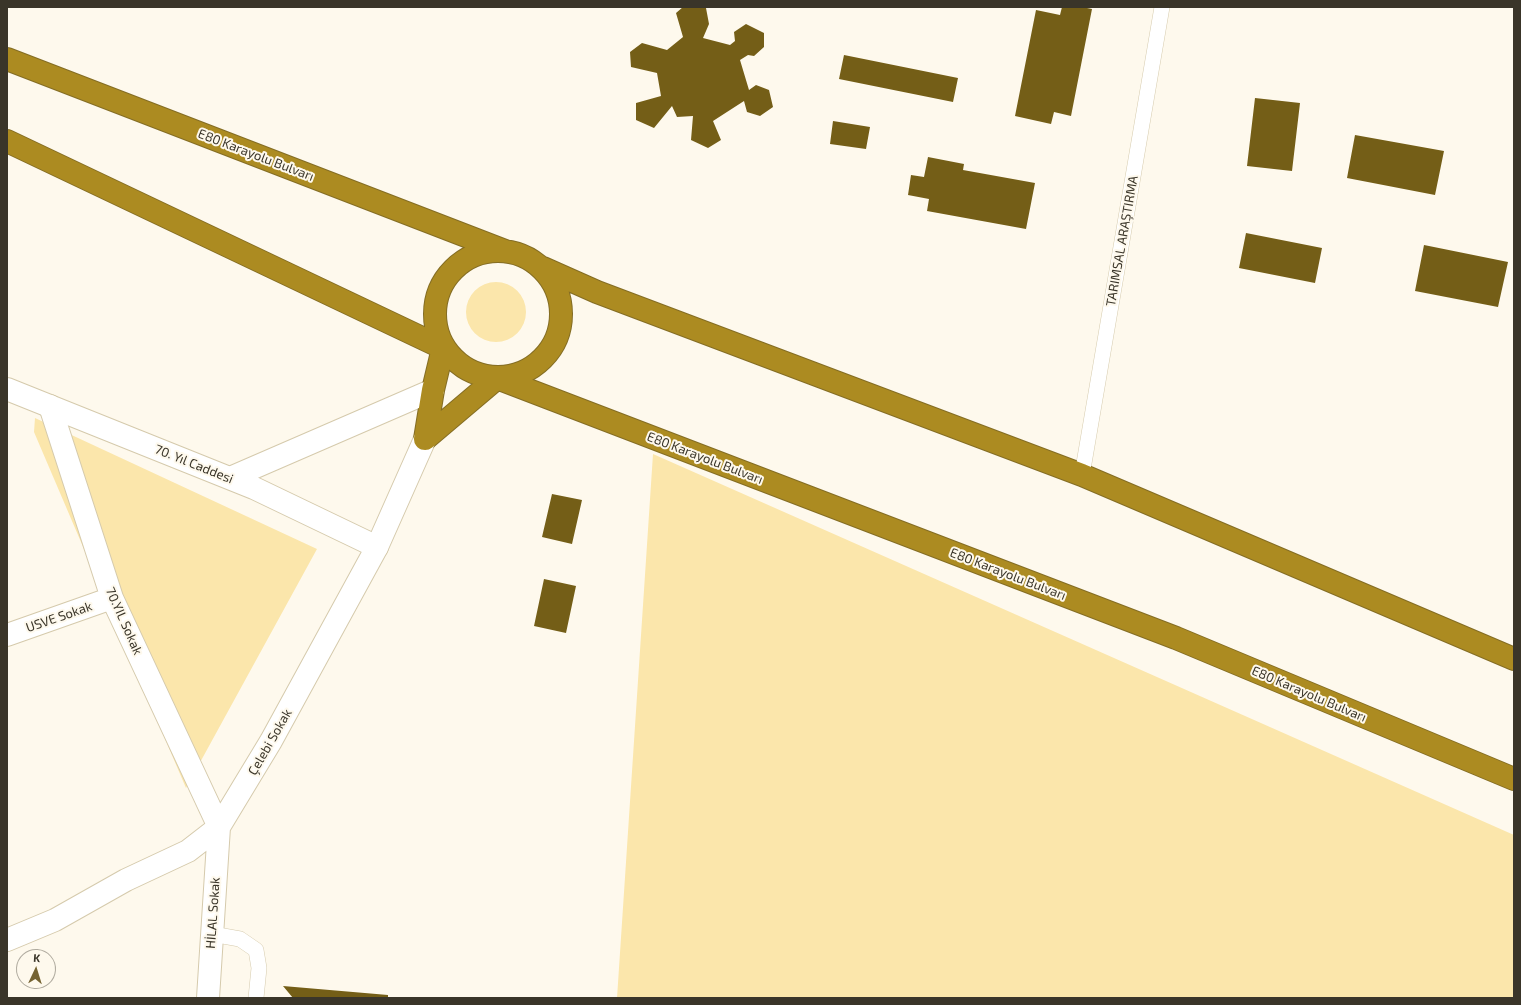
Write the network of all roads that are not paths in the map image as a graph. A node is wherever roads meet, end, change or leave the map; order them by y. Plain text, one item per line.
1 (1162, 7) edge
2 (7, 59) edge
3 (7, 141) edge
4 (505, 251) junction
5 (543, 268) junction
6 (444, 348) junction
7 (497, 378) junction
8 (7, 389) edge
9 (433, 390) junction
10 (50, 406) junction
11 (425, 439) junction
12 (1082, 475) junction
13 (230, 478) junction
14 (377, 547) junction
15 (112, 598) junction
16 (7, 635) edge
17 (1514, 660) edge
18 (1514, 780) edge
19 (219, 828) junction
20 (212, 934) junction
21 (7, 940) edge
22 (208, 998) edge
23 (256, 998) edge

1 - 12 lane, TARIMSAL ARAŞTIRMA
2 - 4 highway, E80 Karayolu Bulvarı
3 - 6 highway
4 - 5 highway
4 - 6 highway
5 - 7 highway
5 - 12 highway
6 - 7 highway
6 - 9 highway
7 - 11 highway
7 - 18 highway, E80 Karayolu Bulvarı
8 - 10 street, 70. Yıl Caddesi
9 - 11 highway
9 - 13 street
10 - 13 street, 70. Yıl Caddesi
10 - 15 street, 70.YIL Sokak
11 - 14 street, Çelebi Sokak
12 - 17 highway
13 - 14 street, 70. Yıl Caddesi
14 - 19 street, Çelebi Sokak
15 - 16 street, USVE Sokak
15 - 19 street, 70.YIL Sokak
19 - 20 street, HİLAL Sokak
19 - 21 street, Çelebi Sokak
20 - 22 street, HİLAL Sokak
20 - 23 lane

